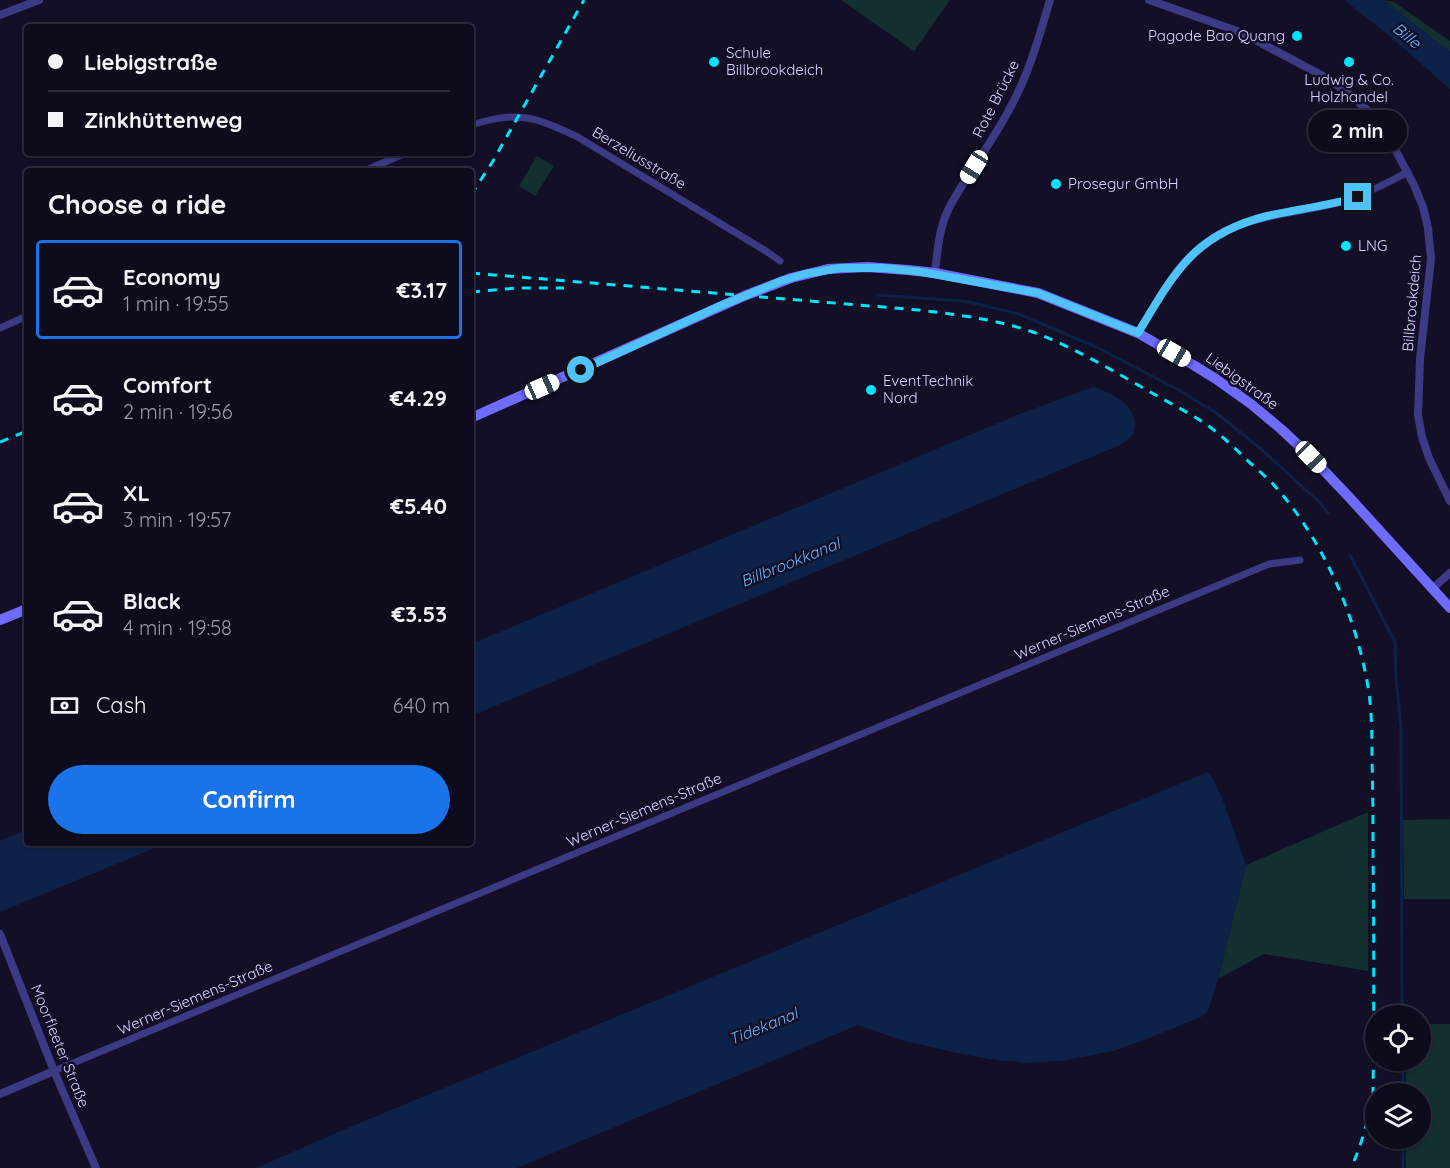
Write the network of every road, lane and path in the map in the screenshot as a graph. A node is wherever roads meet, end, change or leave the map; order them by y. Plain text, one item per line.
1 (39, 0) edge
2 (1050, 0) edge
3 (1149, 0) edge
4 (0, 15) edge
5 (474, 124) edge
6 (399, 156) edge
7 (371, 168) edge
8 (1408, 171) junction
9 (780, 261) dead end
10 (935, 273) junction
11 (24, 317) edge
12 (0, 328) edge
13 (1138, 333) junction
14 (474, 417) edge
15 (1450, 501) edge
16 (1300, 560) dead end
17 (1450, 573) edge
18 (1433, 588) junction
19 (1450, 608) edge
20 (24, 610) edge
21 (0, 620) edge
22 (0, 934) edge
23 (54, 1071) junction
24 (0, 1094) edge
25 (96, 1168) edge

1 - 4 street
2 - 10 street, Rote Brücke
3 - 8 street, Billbrookdeich
5 - 9 street, Berzeliusstraße
6 - 7 street
8 - 13 street
8 - 15 street, Billbrookdeich
10 - 13 main road, Liebigstraße
10 - 14 main road, Liebigstraße
11 - 12 street
13 - 18 main road, Liebigstraße
16 - 23 street, Werner-Siemens-Straße
17 - 18 street
18 - 19 main road, Liebigstraße
20 - 21 main road
22 - 23 street, Moorfleeter Straße
23 - 24 street, Werner-Siemens-Straße
23 - 25 street, Moorfleeter Straße

